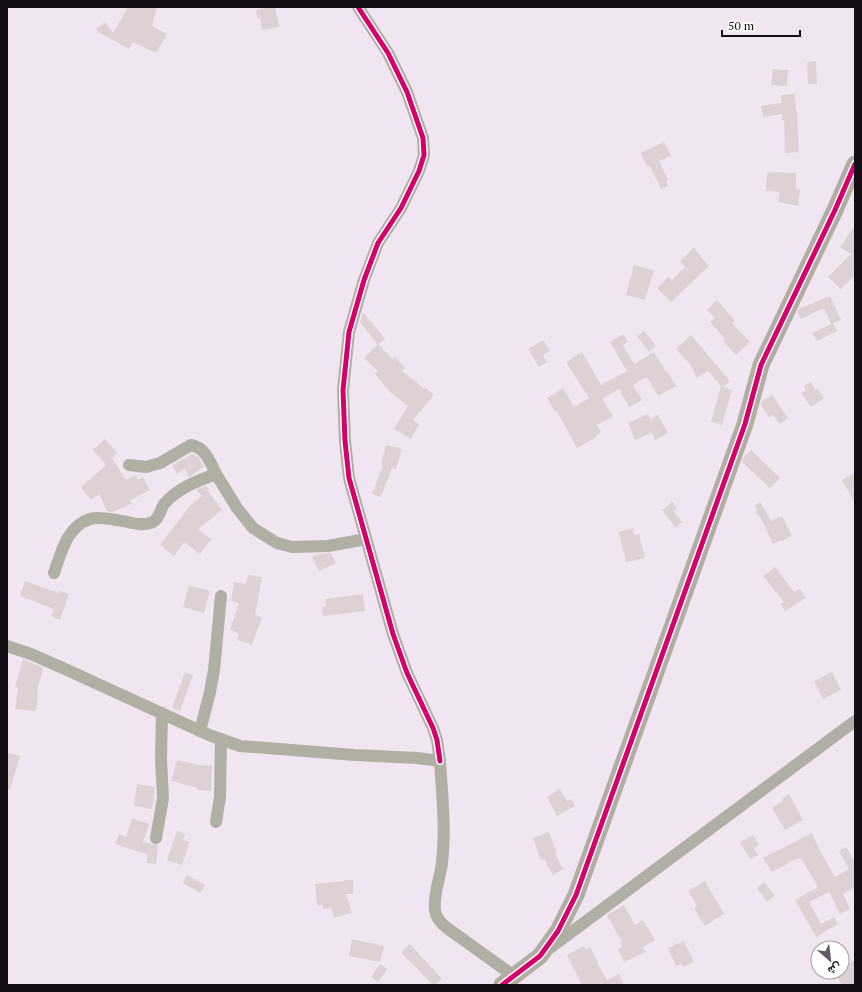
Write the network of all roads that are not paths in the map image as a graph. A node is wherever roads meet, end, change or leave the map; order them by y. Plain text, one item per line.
1 (358, 7) edge
2 (855, 164) edge
3 (129, 465) dead end
4 (216, 474) junction
5 (366, 539) junction
6 (54, 572) dead end
7 (221, 596) dead end
8 (7, 646) edge
9 (162, 713) junction
10 (855, 721) edge
11 (200, 731) junction
12 (221, 740) junction
13 (440, 761) junction
14 (216, 822) dead end
15 (156, 838) dead end
16 (540, 956) junction
17 (509, 982) edge

1 - 5 street
2 - 16 street
3 - 4 street
4 - 5 street
4 - 6 street
5 - 13 street
7 - 11 street
8 - 9 street
9 - 11 street
9 - 15 street
10 - 16 street
11 - 12 street
12 - 13 street
12 - 14 street
13 - 17 street
16 - 17 street

